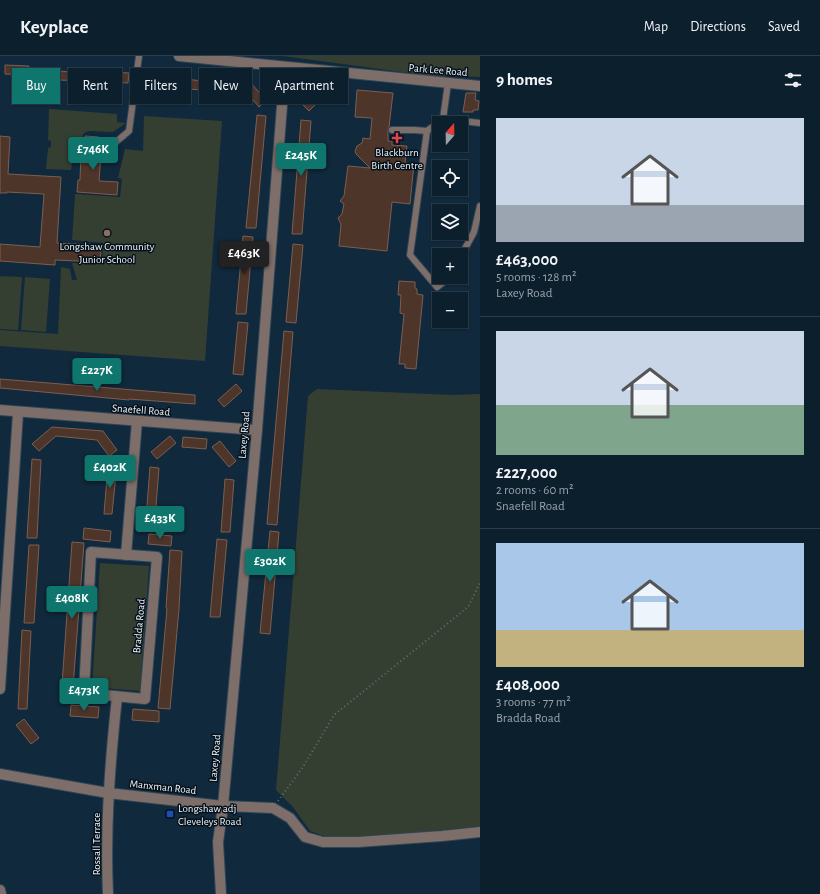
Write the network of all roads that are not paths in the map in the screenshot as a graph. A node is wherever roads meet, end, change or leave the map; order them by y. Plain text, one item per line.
1 (139, 56) edge
2 (179, 56) edge
3 (284, 67) junction
4 (448, 83) junction
5 (480, 86) edge
6 (444, 116) edge
7 (468, 122) edge
8 (480, 123) edge
9 (432, 128) edge
10 (392, 130) dead end
11 (426, 132) junction
12 (110, 147) dead end
13 (480, 206) edge
14 (465, 248) edge
15 (432, 281) edge
16 (0, 410) edge
17 (18, 413) junction
18 (136, 421) junction
19 (257, 430) junction
20 (126, 555) junction
21 (0, 689) edge
22 (117, 696) junction
23 (0, 774) edge
24 (108, 793) junction
25 (223, 806) junction
26 (480, 832) edge
27 (0, 890) edge
28 (1, 894) edge
29 (108, 894) edge
30 (221, 894) edge

1 - 12 lane
2 - 3 street, Park Lee Road
3 - 4 street, Park Lee Road
3 - 19 street, Laxey Road
4 - 5 street, Park Lee Road
4 - 6 lane
7 - 8 lane
9 - 11 lane
10 - 11 lane
11 - 15 lane
13 - 14 lane
16 - 17 street, Snaefell Road
17 - 18 street, Snaefell Road
17 - 21 street
18 - 19 street, Snaefell Road
18 - 20 street
19 - 25 street, Laxey Road
20 - 22 street, Bradda Road
20 - 22 street, Bradda Road
22 - 24 street
23 - 24 street, Manxman Road
24 - 25 street, Manxman Road
24 - 29 street, Rossall Terrace
25 - 26 street, Manxman Road
25 - 30 street, Laxey Road
27 - 28 street

